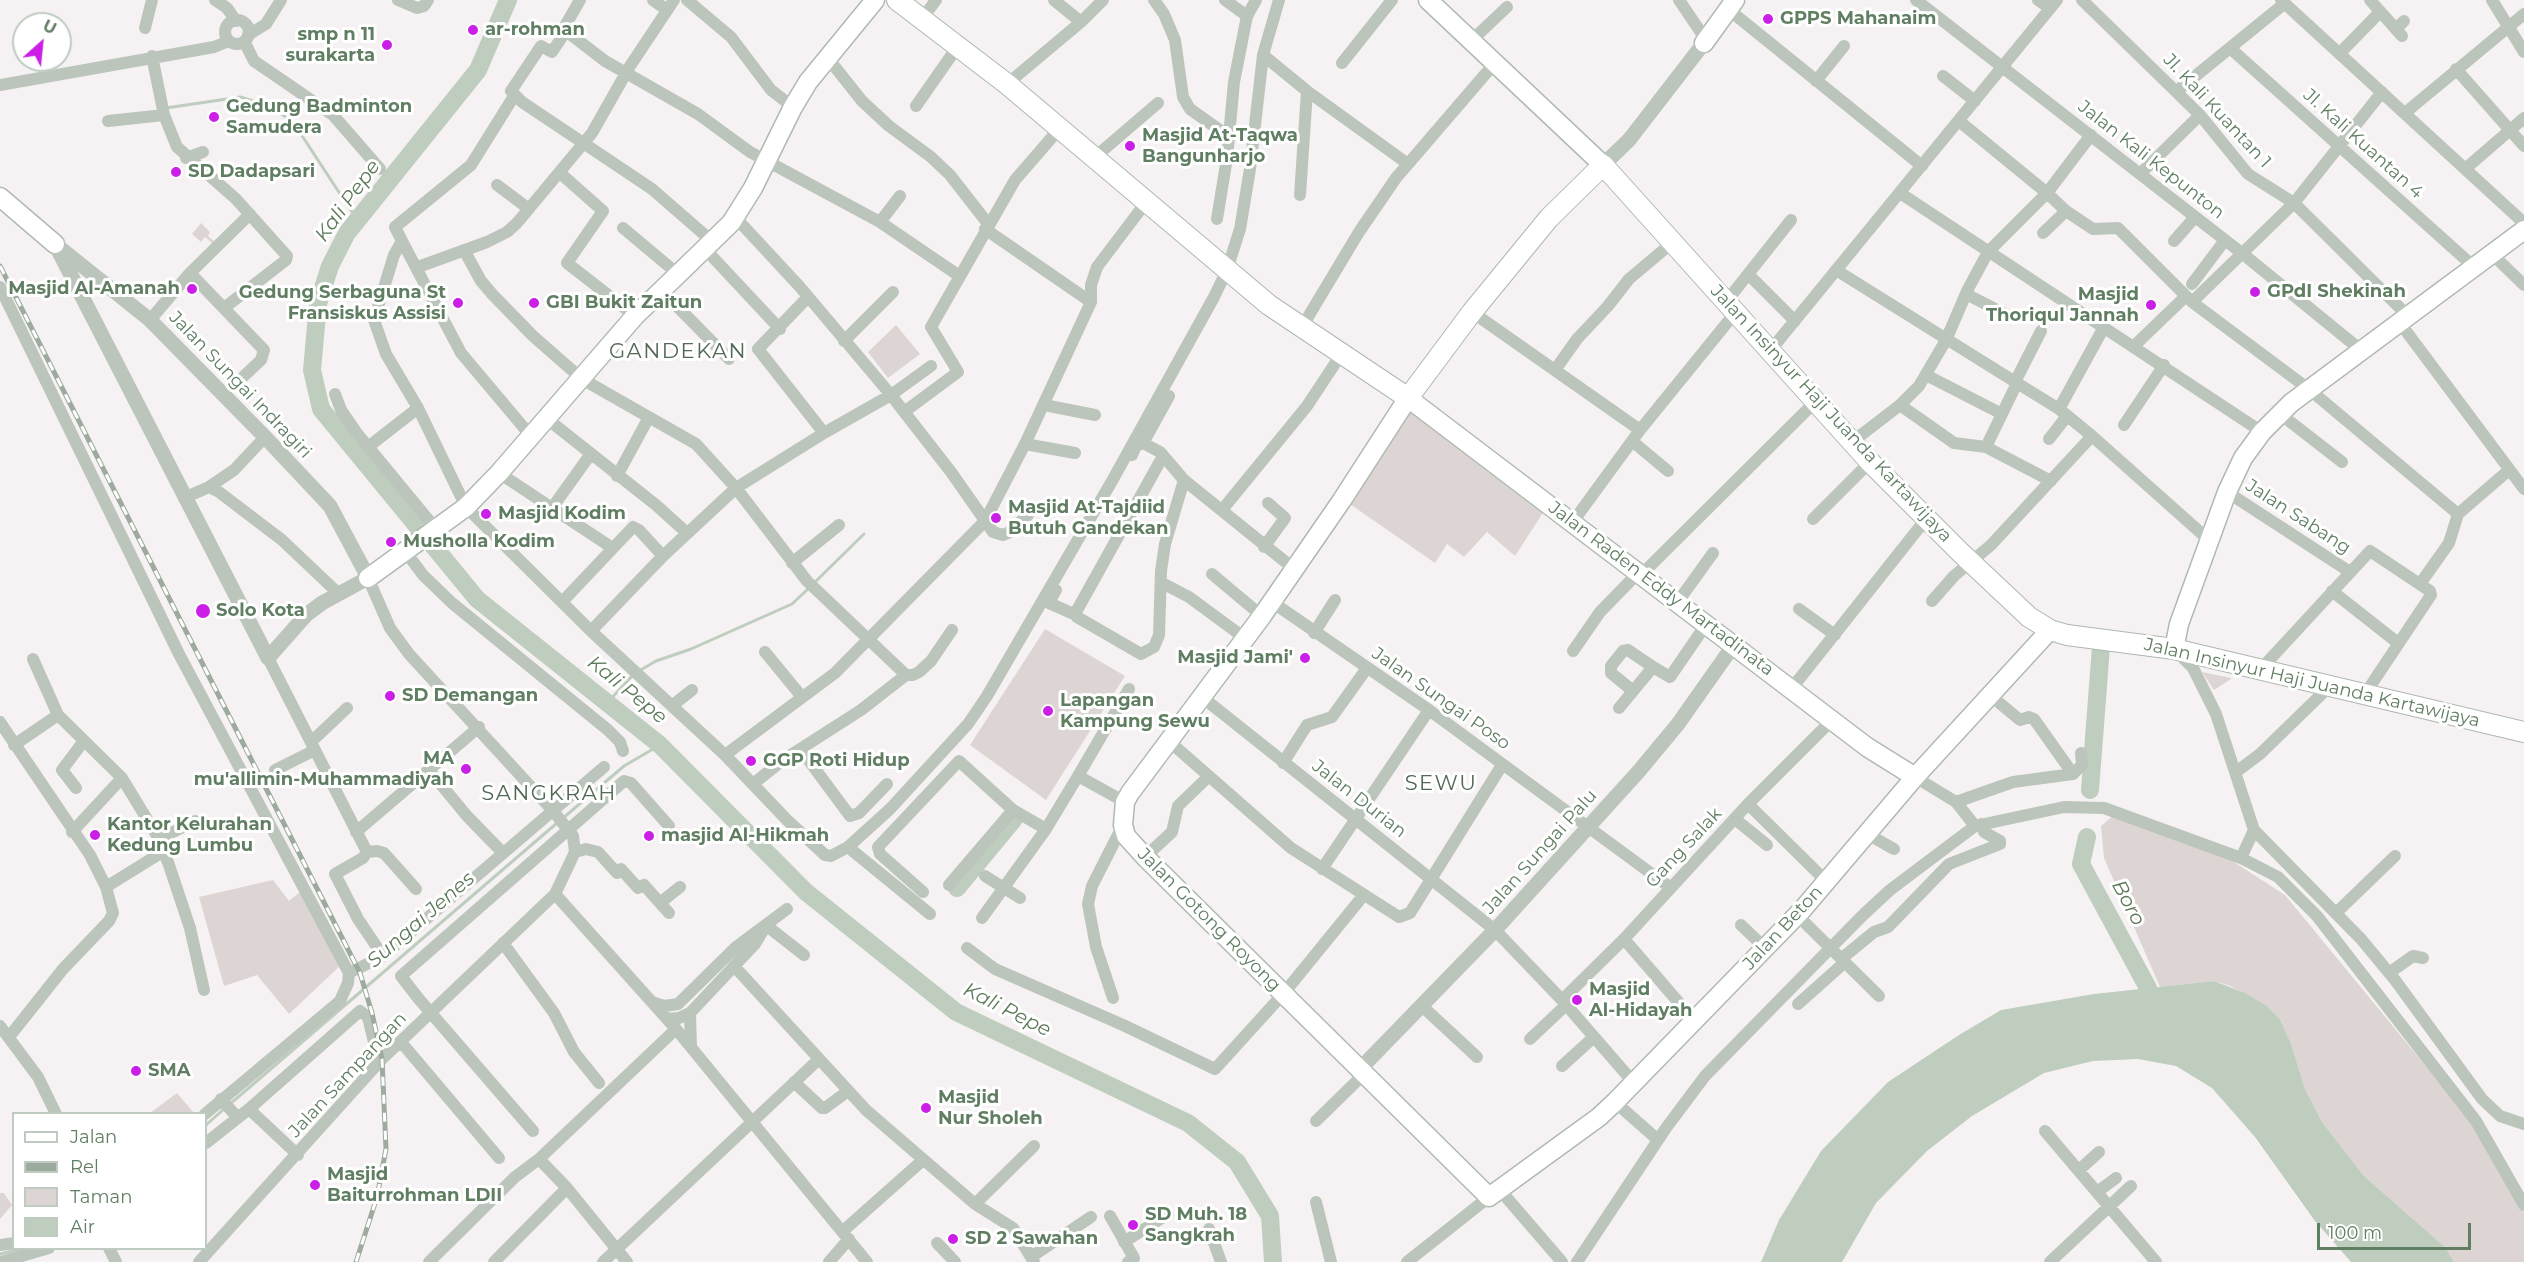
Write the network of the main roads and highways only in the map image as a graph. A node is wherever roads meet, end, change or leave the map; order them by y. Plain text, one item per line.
1 (875, 0) edge
2 (897, 0) edge
3 (1428, 0) edge
4 (1731, 4) edge
5 (1702, 45) road end
6 (1603, 165) junction
7 (0, 197) edge
8 (2524, 230) edge
9 (55, 244) road end
10 (1408, 398) junction
11 (368, 578) road end
12 (2050, 630) junction
13 (2174, 649) junction
14 (2524, 732) edge
15 (1915, 777) junction
16 (1495, 1193) joint

1 - 11 main road
2 - 10 main road
3 - 6 main road, Jalan Insinyur Haji Juanda Kartawijaya
4 - 5 main road
6 - 10 main road
6 - 12 main road, Jalan Insinyur Haji Juanda Kartawijaya
7 - 9 main road
8 - 13 main road
10 - 15 main road, Jalan Raden Eddy Martadinata
10 - 16 main road, Jalan Gotong Royong
12 - 13 main road, Jalan Insinyur Haji Juanda Kartawijaya
12 - 15 main road, Jalan Beton
13 - 14 main road, Jalan Insinyur Haji Juanda Kartawijaya
15 - 16 main road, Jalan Beton

